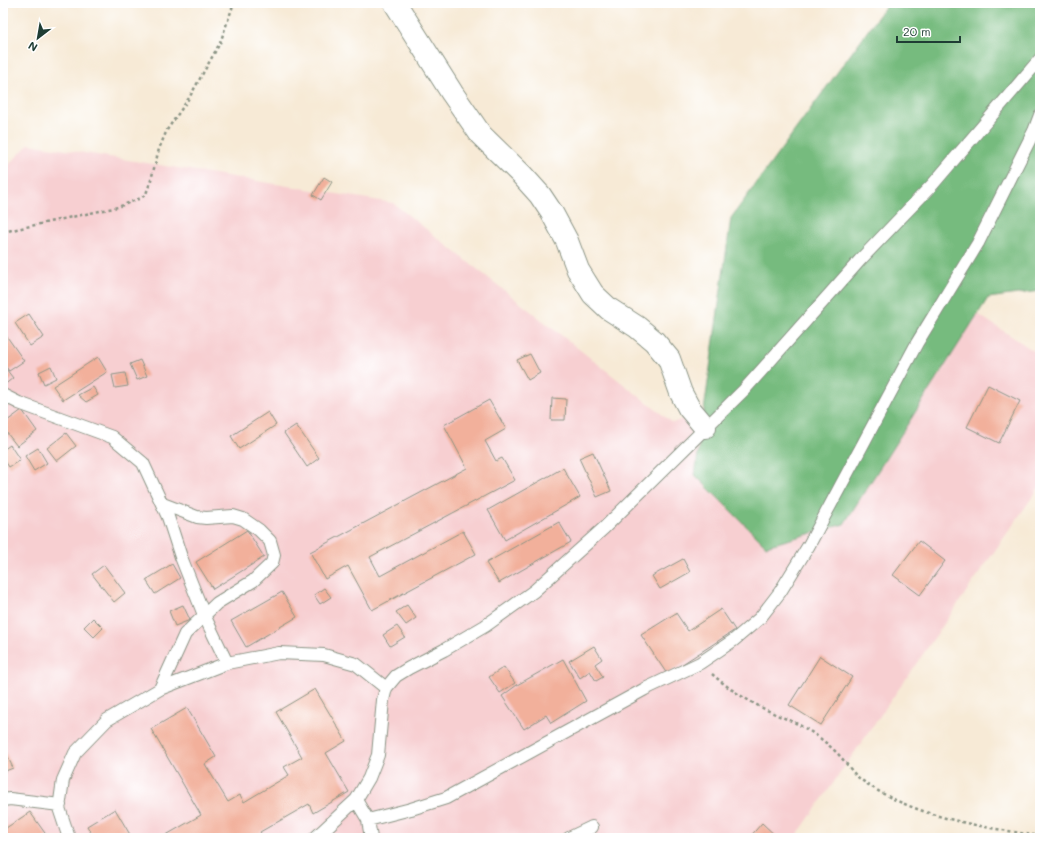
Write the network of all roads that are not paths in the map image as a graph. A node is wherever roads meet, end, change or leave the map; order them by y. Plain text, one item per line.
1 (394, 3) edge
2 (1040, 59) edge
3 (1040, 115) edge
4 (3, 396) edge
5 (705, 427) junction
6 (163, 504) junction
7 (204, 616) junction
8 (227, 663) junction
9 (386, 688) junction
10 (160, 689) junction
11 (3, 800) edge
12 (356, 800) junction
13 (60, 805) junction
14 (368, 820) junction
15 (592, 827) dead end
16 (69, 838) edge
17 (315, 838) edge
18 (371, 838) edge
19 (569, 838) edge

1 - 5 street
2 - 5 lane
3 - 14 lane
4 - 6 lane
5 - 9 lane
6 - 7 lane
6 - 7 lane
7 - 8 lane
7 - 10 lane
8 - 9 lane
8 - 10 lane
9 - 12 lane
10 - 13 lane
11 - 13 lane
12 - 14 lane
12 - 17 lane
13 - 16 lane
14 - 18 lane
15 - 19 lane

